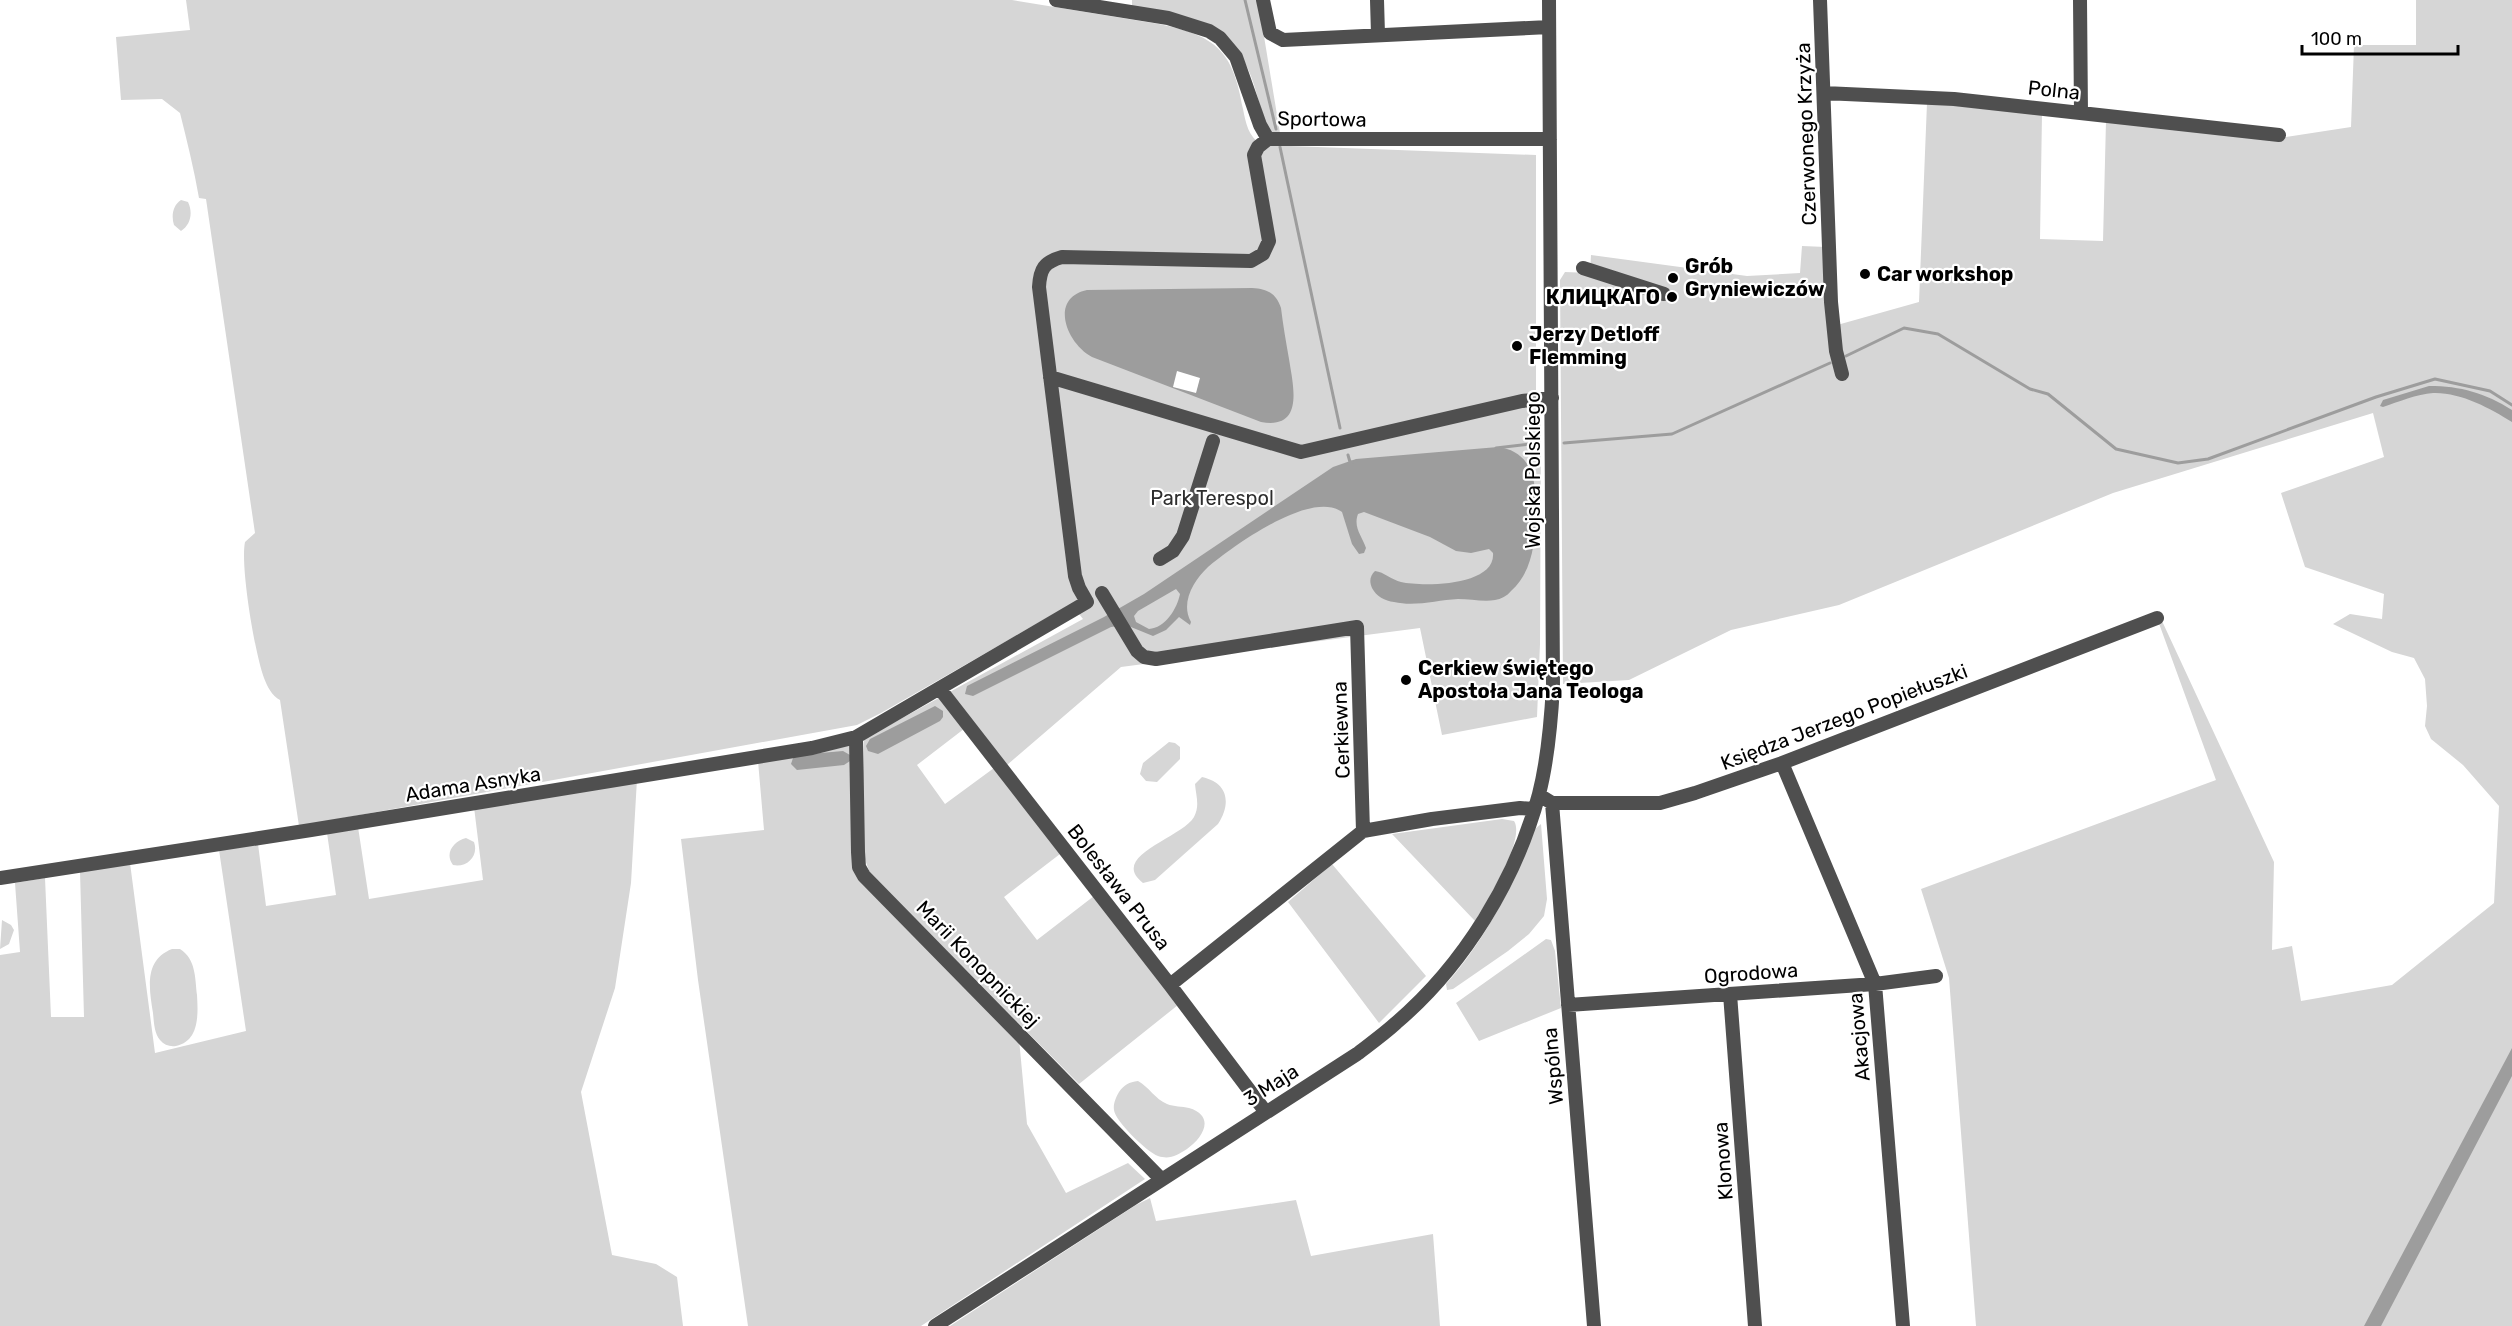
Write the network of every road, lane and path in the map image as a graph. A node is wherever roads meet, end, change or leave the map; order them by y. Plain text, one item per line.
1 (1056, 0) edge
2 (1263, 0) edge
3 (1377, 0) edge
4 (1549, 0) edge
5 (1820, 0) edge
6 (2080, 0) edge
7 (1549, 27) junction
8 (1378, 34) junction
9 (1824, 93) junction
10 (2081, 112) junction
11 (2279, 135) dead end
12 (1268, 139) junction
13 (1550, 139) junction
14 (1583, 268) dead end
15 (1664, 294) dead end
16 (1842, 374) dead end
17 (1050, 377) junction
18 (1552, 398) junction
19 (1213, 441) dead end
20 (1160, 559) dead end
21 (1102, 593) dead end
22 (2157, 618) dead end
23 (940, 689) junction
24 (856, 737) junction
25 (1782, 763) junction
26 (1539, 795) junction
27 (1552, 803) junction
28 (1534, 810) junction
29 (1363, 831) junction
30 (0, 878) edge
31 (1936, 976) dead end
32 (1875, 984) junction
33 (1170, 985) junction
34 (1730, 994) junction
35 (1568, 1005) junction
36 (1264, 1111) junction
37 (1161, 1179) junction
38 (935, 1326) edge
39 (1594, 1326) edge
40 (1755, 1326) edge
41 (1903, 1326) edge

1 - 12 street, Sportowa
2 - 8 street
3 - 8 street
4 - 7 street, Wojska Polskiego
5 - 9 street, Czerwonego Krzyża
6 - 10 street
7 - 8 street
7 - 13 street, Wojska Polskiego
9 - 10 street, Polna
9 - 16 street, Czerwonego Krzyża
10 - 11 street, Polna
12 - 13 street, Sportowa
12 - 17 street
13 - 18 street, Wojska Polskiego
14 - 15 street
17 - 18 street
17 - 23 street, Adama Asnyka
18 - 26 street, Wojska Polskiego
19 - 20 street
21 - 29 street, Cerkiewna
22 - 25 street, Księdza Jerzego Popiełuszki
23 - 24 street, Adama Asnyka
23 - 33 street, Bolesława Prusa
24 - 30 street, Adama Asnyka
24 - 37 street, Marii Konopnickiej
25 - 27 street, Księdza Jerzego Popiełuszki
25 - 32 street, Akacjowa
26 - 27 street
26 - 28 street, 3 Maja
27 - 35 street, Wspólna
28 - 29 street
28 - 36 street, 3 Maja
29 - 33 street
31 - 32 street, Ogrodowa
32 - 34 street, Ogrodowa
32 - 41 street, Akacjowa
33 - 36 street, Bolesława Prusa
34 - 35 street, Ogrodowa
34 - 40 street, Klonowa
35 - 39 street, Wspólna
36 - 37 street, 3 Maja
37 - 38 street, 3 Maja

